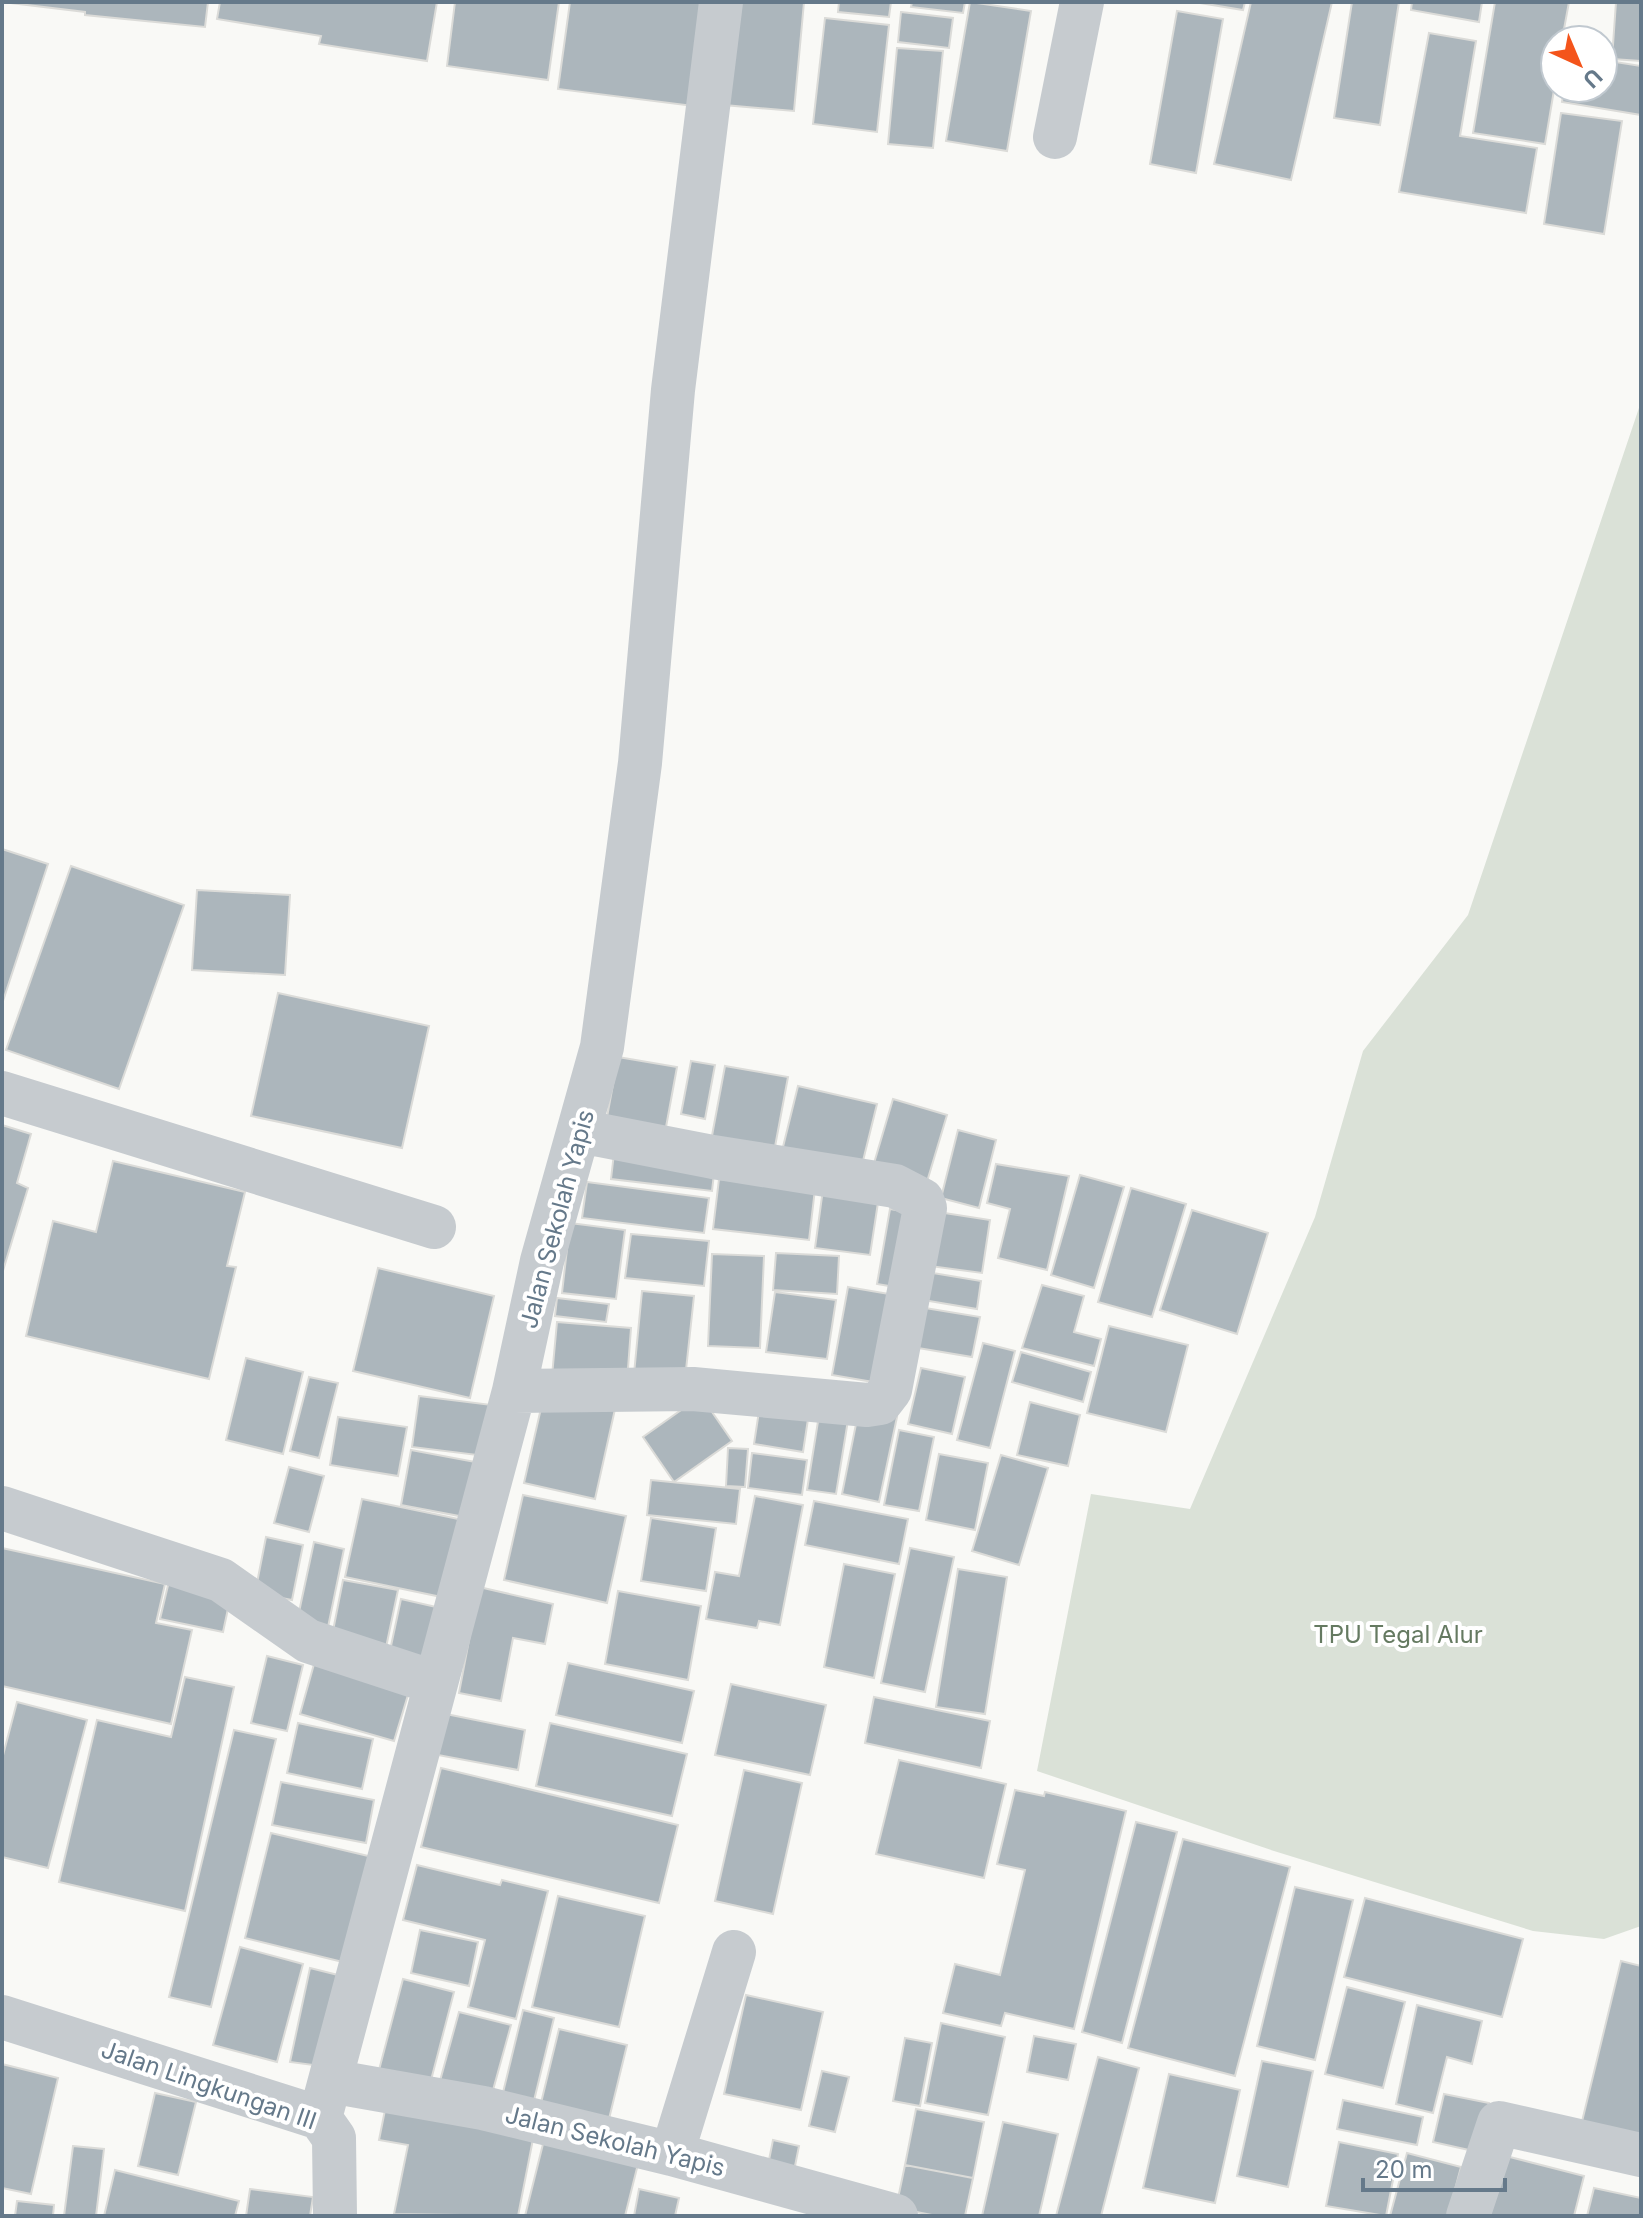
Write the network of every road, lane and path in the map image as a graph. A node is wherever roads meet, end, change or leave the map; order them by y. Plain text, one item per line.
1 (721, 2) edge
2 (1082, 2) edge
3 (1055, 137) dead end
4 (2, 1093) edge
5 (579, 1131) junction
6 (434, 1227) dead end
7 (514, 1391) junction
8 (2, 1508) edge
9 (436, 1683) junction
10 (734, 1952) dead end
11 (2, 2017) edge
12 (325, 2099) junction
13 (672, 2154) junction
14 (1641, 2155) edge
15 (335, 2216) edge
16 (896, 2216) edge
17 (1468, 2216) edge

1 - 5 street, Jalan Sekolah Yapis
2 - 3 street
4 - 6 street
5 - 7 street, Jalan Sekolah Yapis
5 - 7 street
7 - 9 street, Jalan Sekolah Yapis
8 - 9 street
9 - 12 street, Jalan Sekolah Yapis
10 - 13 street
11 - 12 street, Jalan Lingkungan III
12 - 13 street, Jalan Sekolah Yapis
12 - 15 street, Jalan Lingkungan III
13 - 16 street, Jalan Sekolah Yapis
14 - 17 street

